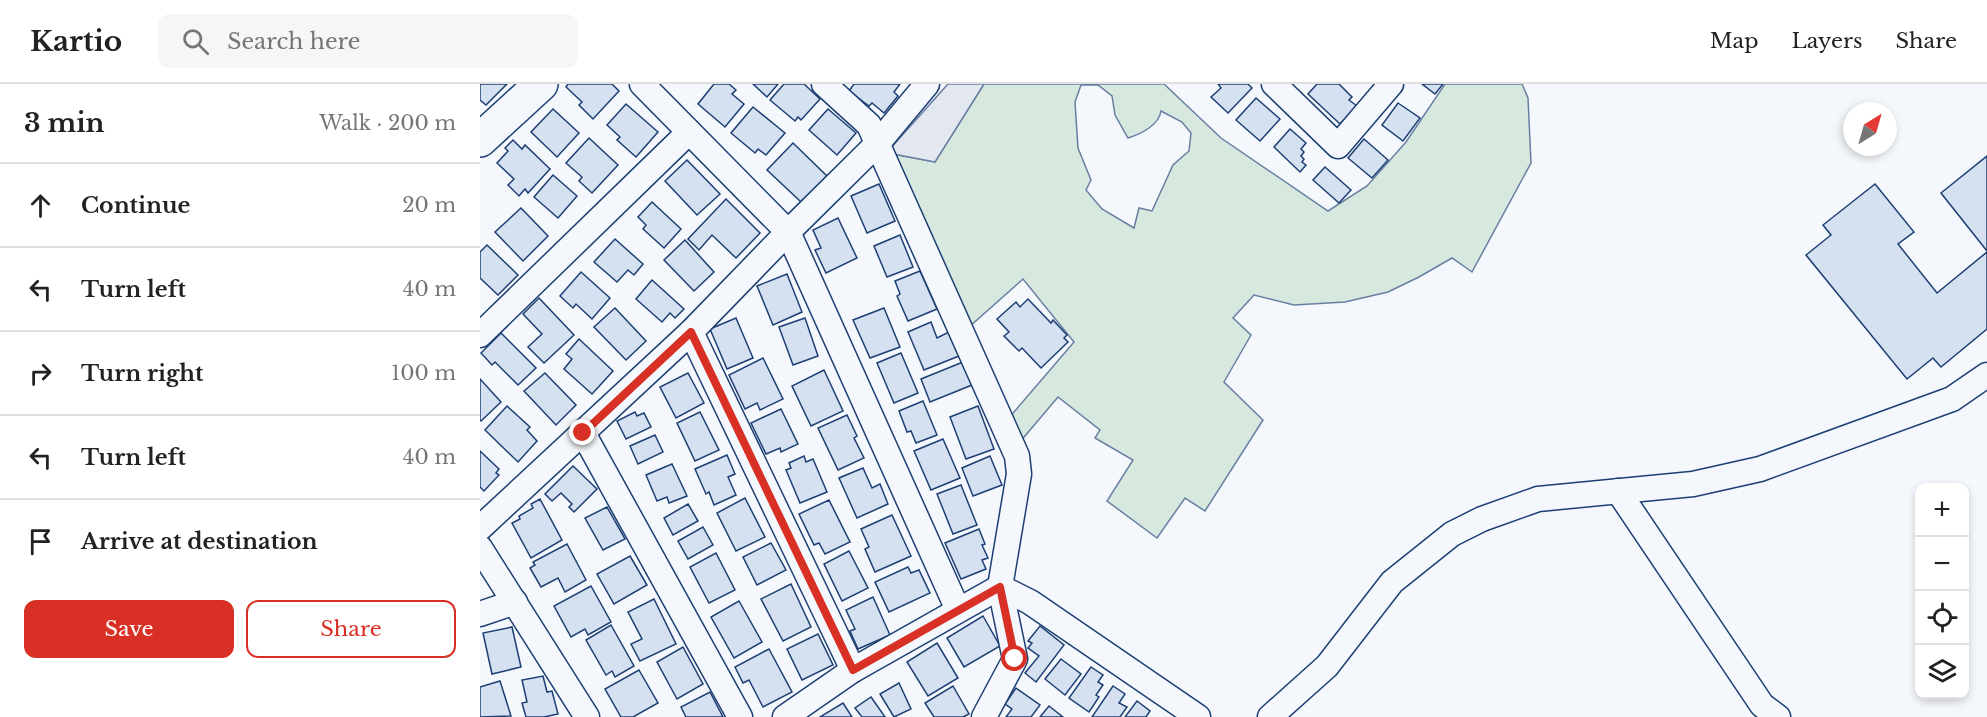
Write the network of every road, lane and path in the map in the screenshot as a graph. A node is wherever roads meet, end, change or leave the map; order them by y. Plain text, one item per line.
1 (541, 84) edge
2 (642, 84) edge
3 (824, 84) edge
4 (927, 84) edge
5 (1274, 84) edge
6 (1391, 84) edge
7 (689, 132) junction
8 (480, 140) edge
9 (878, 143) junction
10 (788, 232) junction
11 (691, 332) junction
12 (480, 335) edge
13 (1987, 375) edge
14 (583, 433) junction
15 (1618, 491) junction
16 (480, 528) edge
17 (480, 548) edge
18 (1000, 587) junction
19 (515, 602) junction
20 (958, 610) junction
21 (480, 614) edge
22 (853, 670) junction
23 (586, 717) edge
24 (740, 717) edge
25 (785, 717) edge
26 (984, 717) edge
27 (1198, 717) edge
28 (1270, 717) edge
29 (1778, 717) edge

1 - 8 street
2 - 7 street
3 - 9 street
4 - 9 street
5 - 6 street
7 - 10 street
7 - 12 street
9 - 10 street
9 - 18 street
10 - 11 street
10 - 20 street
11 - 14 street
11 - 22 street
13 - 15 street
14 - 16 street
14 - 24 street
15 - 28 street
15 - 29 street
17 - 19 street
18 - 20 street
18 - 26 street
18 - 27 street
19 - 21 street
19 - 23 street
20 - 22 street
22 - 25 street

